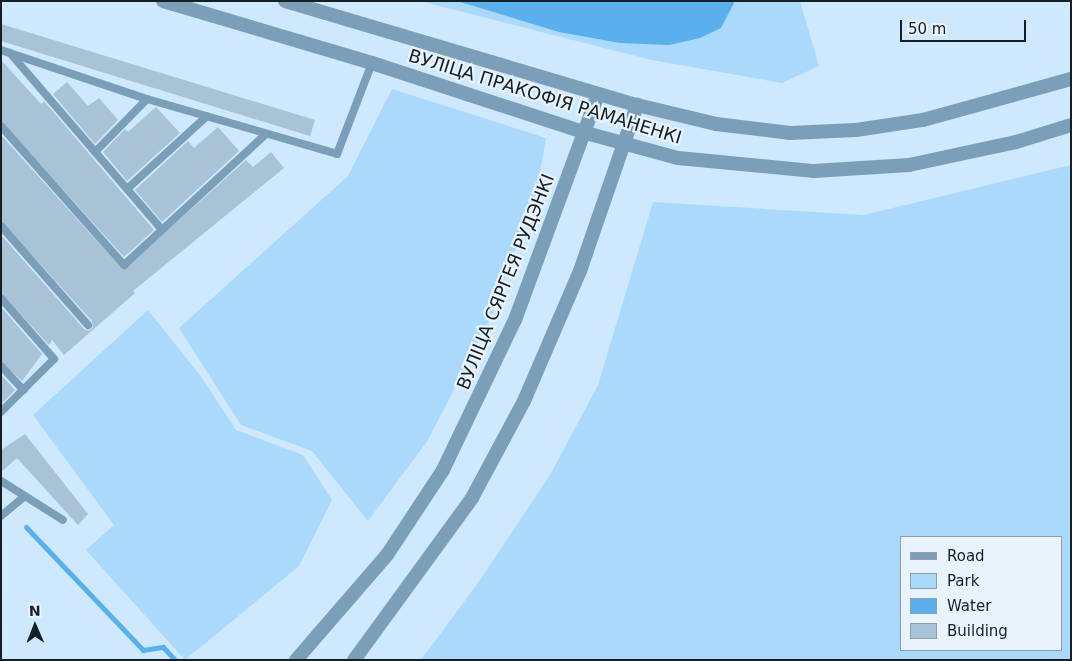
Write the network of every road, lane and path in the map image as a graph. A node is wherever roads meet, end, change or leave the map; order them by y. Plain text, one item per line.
1 (162, 1) edge
2 (286, 1) edge
3 (1, 50) edge
4 (10, 53) junction
5 (372, 63) junction
6 (1071, 80) edge
7 (598, 95) junction
8 (147, 99) junction
9 (637, 105) junction
10 (207, 116) junction
11 (1071, 124) edge
12 (1, 126) edge
13 (586, 132) junction
14 (266, 134) junction
15 (622, 142) junction
16 (95, 152) junction
17 (126, 189) junction
18 (1, 226) edge
19 (162, 230) junction
20 (1, 298) edge
21 (88, 325) dead end
22 (1, 366) edge
23 (23, 390) junction
24 (1, 412) edge
25 (1, 481) edge
26 (25, 496) junction
27 (1, 516) edge
28 (63, 520) dead end
29 (296, 660) edge
30 (354, 660) edge

1 - 5 street, ВУЛІЦА ПРАКОФІЯ РАМАНЕНКІ
2 - 7 street, ВУЛІЦА ПРАКОФІЯ РАМАНЕНКІ
3 - 4 lane
4 - 8 lane
4 - 16 lane
5 - 13 street, ВУЛІЦА ПРАКОФІЯ РАМАНЕНКІ
5 - 14 lane
6 - 9 street, ВУЛІЦА ПРАКОФІЯ РАМАНЕНКІ
7 - 9 street, ВУЛІЦА ПРАКОФІЯ РАМАНЕНКІ
7 - 13 street, ВУЛІЦА СЯРГЕЯ РУДЭНКІ
8 - 10 lane
8 - 16 lane
9 - 15 street
10 - 14 lane
10 - 17 lane
11 - 15 street, ВУЛІЦА ПРАКОФІЯ РАМАНЕНКІ
12 - 19 lane
13 - 15 street, ВУЛІЦА ПРАКОФІЯ РАМАНЕНКІ
13 - 29 street, ВУЛІЦА СЯРГЕЯ РУДЭНКІ
14 - 19 lane
15 - 30 street
16 - 17 lane
17 - 19 lane
18 - 21 lane
20 - 23 lane
22 - 23 lane
23 - 24 lane
25 - 26 lane
26 - 27 lane
26 - 28 lane

